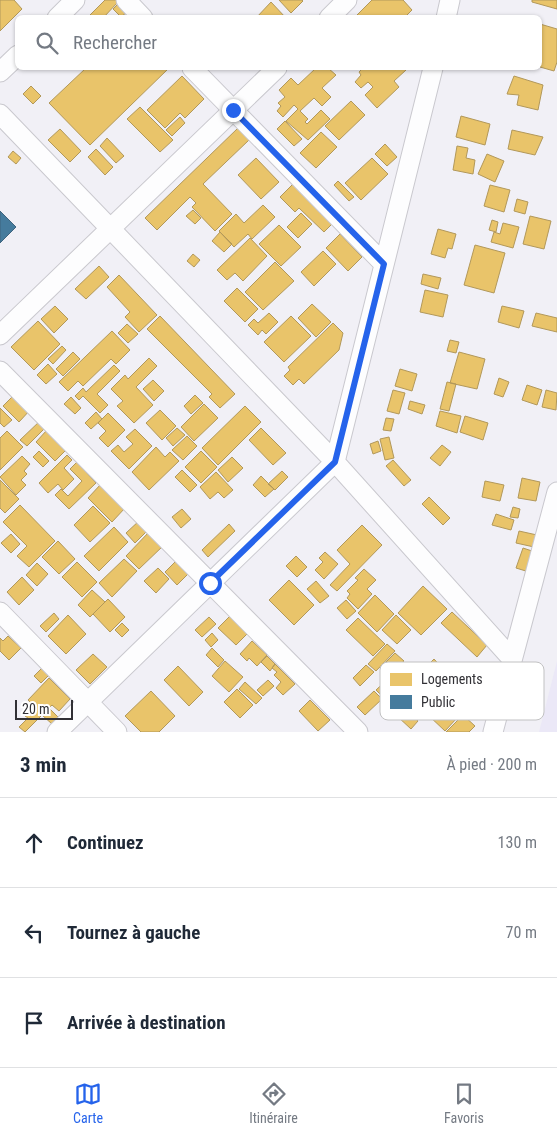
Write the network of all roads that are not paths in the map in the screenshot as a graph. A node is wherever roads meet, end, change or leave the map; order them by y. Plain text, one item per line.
1 (75, 0) edge
2 (126, 0) edge
3 (347, 0) edge
4 (450, 0) edge
5 (60, 15) edge
6 (140, 15) edge
7 (332, 15) edge
8 (447, 15) edge
9 (15, 58) edge
10 (194, 70) edge
11 (275, 70) edge
12 (432, 70) edge
13 (0, 72) edge
14 (233, 110) junction
15 (0, 114) edge
16 (110, 229) junction
17 (384, 264) junction
18 (0, 335) edge
19 (0, 371) edge
20 (335, 462) junction
21 (557, 492) edge
22 (210, 583) junction
23 (0, 612) edge
24 (512, 659) junction
25 (511, 662) edge
26 (88, 702) junction
27 (56, 732) edge
28 (117, 732) edge
29 (358, 732) edge

1 - 5 street
2 - 6 street
3 - 7 street
4 - 8 street
9 - 13 street
10 - 14 street
11 - 14 street
12 - 17 street
14 - 16 street
14 - 17 street
15 - 16 street
16 - 18 street
16 - 20 street
17 - 20 street
19 - 22 street
20 - 22 street
20 - 24 street
21 - 24 street
22 - 26 street
22 - 29 street
23 - 26 street
24 - 25 street
26 - 27 street
26 - 28 street

